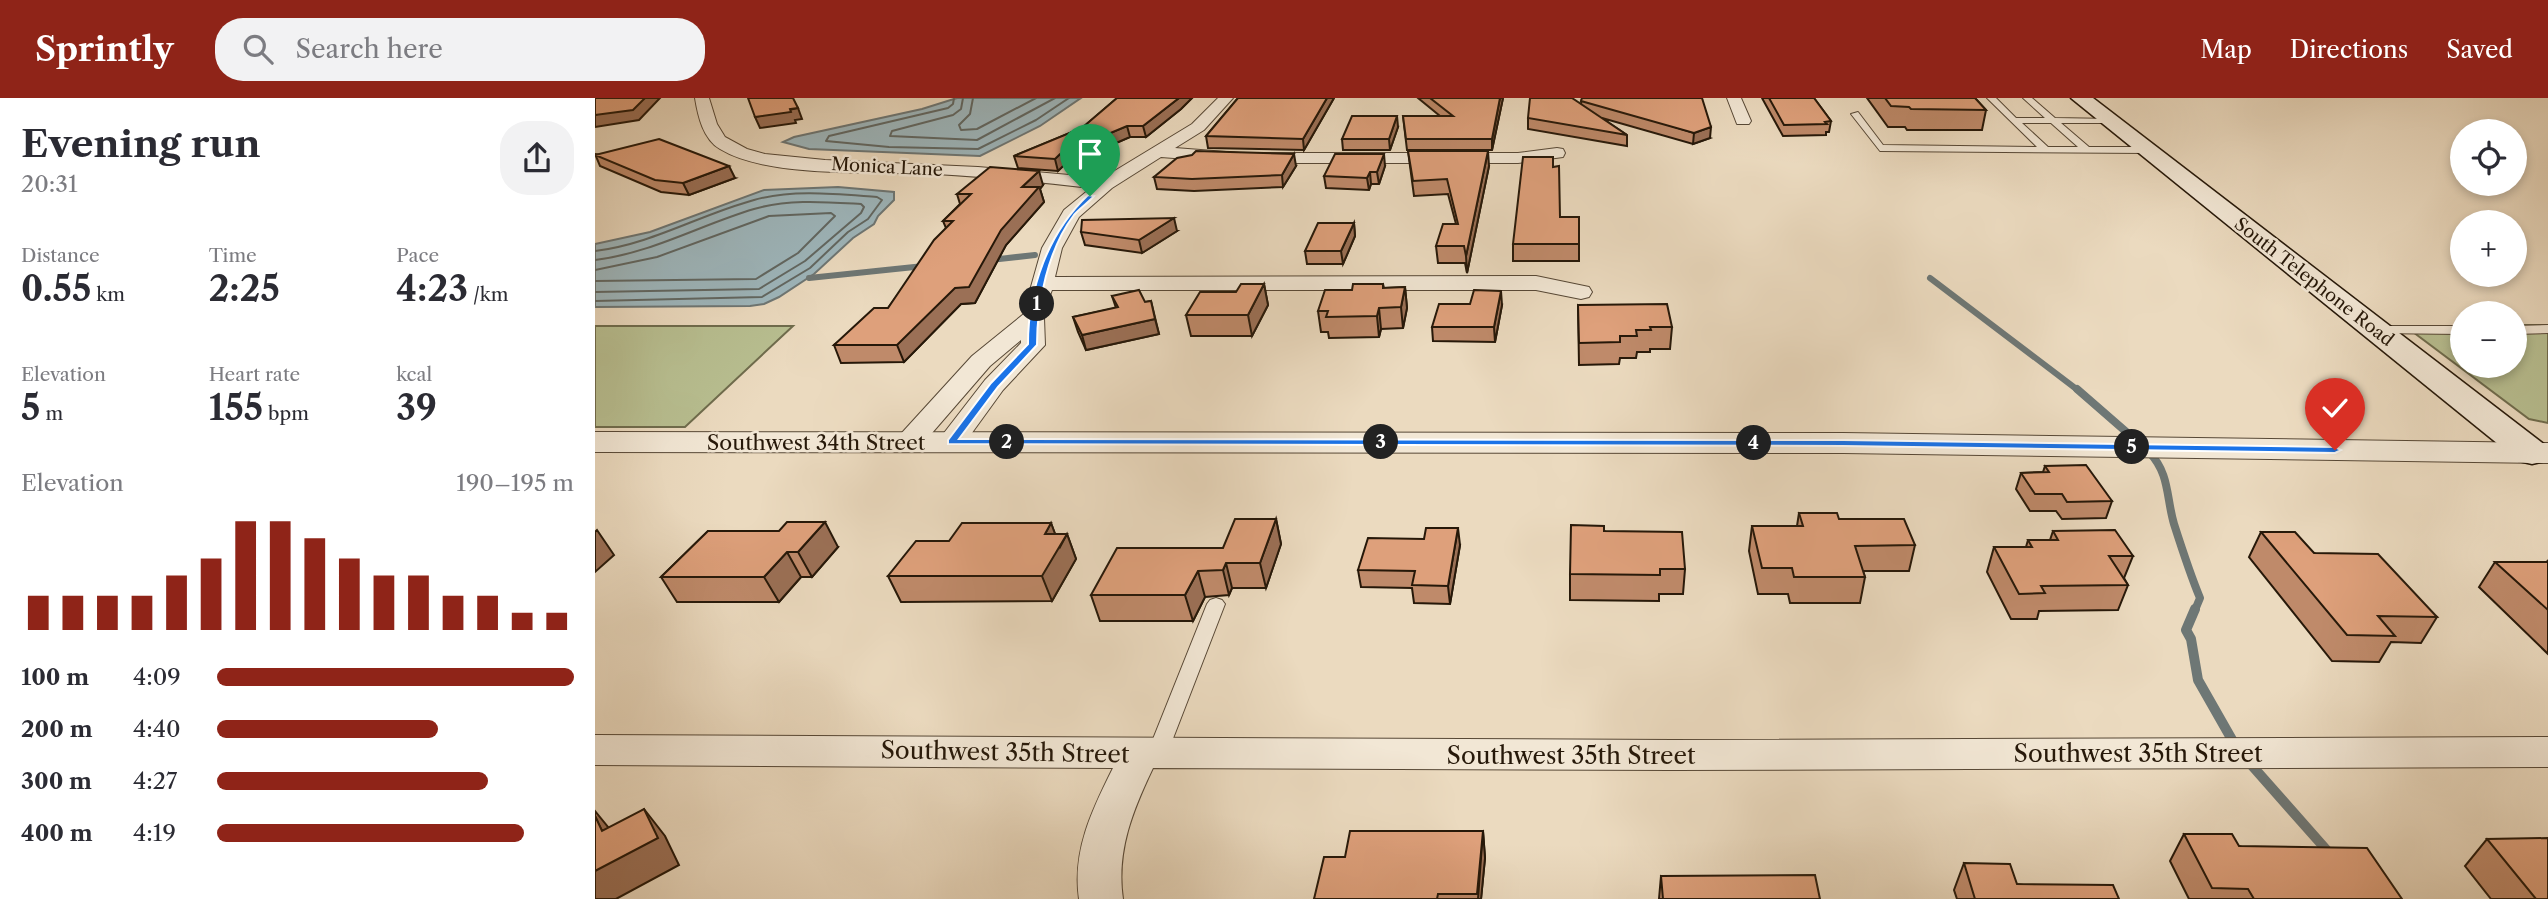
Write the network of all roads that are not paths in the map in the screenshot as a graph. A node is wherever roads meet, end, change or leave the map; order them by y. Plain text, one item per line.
1 (702, 98) edge
2 (1226, 98) edge
3 (1734, 98) edge
4 (1991, 98) edge
5 (2027, 98) edge
6 (2081, 98) edge
7 (1855, 114) dead end
8 (2014, 120) junction
9 (2053, 120) junction
10 (1743, 121) dead end
11 (2109, 121) junction
12 (2045, 149) junction
13 (2087, 150) junction
14 (2147, 150) junction
15 (1159, 152) junction
16 (1557, 153) dead end
17 (1106, 184) junction
18 (1044, 284) junction
19 (1581, 292) dead end
20 (1033, 318) junction
21 (2548, 329) edge
22 (2376, 330) junction
23 (2450, 330) edge
24 (2527, 330) edge
25 (960, 385) junction
26 (994, 385) junction
27 (595, 442) edge
28 (909, 442) junction
29 (951, 442) junction
30 (2543, 457) edge
31 (1216, 604) dead end
32 (595, 750) edge
33 (2548, 752) edge
34 (1148, 754) junction
35 (1101, 899) edge

1 - 17 street, Monica Lane
2 - 15 street
3 - 10 street
4 - 8 lane
5 - 9 lane
6 - 11 main road, South Telephone Road
7 - 12 lane
8 - 9 lane
8 - 12 lane
9 - 11 lane
9 - 13 lane
11 - 14 main road, South Telephone Road
12 - 13 lane
13 - 14 lane
14 - 22 main road, South Telephone Road
15 - 16 street
15 - 17 street
17 - 18 street
18 - 19 street
18 - 20 street
20 - 25 street
20 - 26 street
21 - 24 lane
22 - 23 lane
22 - 30 main road, South Telephone Road
25 - 26 street
25 - 28 street
26 - 29 street
27 - 28 street, Southwest 34th Street
28 - 29 street, Southwest 34th Street
29 - 30 street, Southwest 34th Street
31 - 34 lane
32 - 34 street, Southwest 35th Street
33 - 34 street, Southwest 35th Street
34 - 35 street

